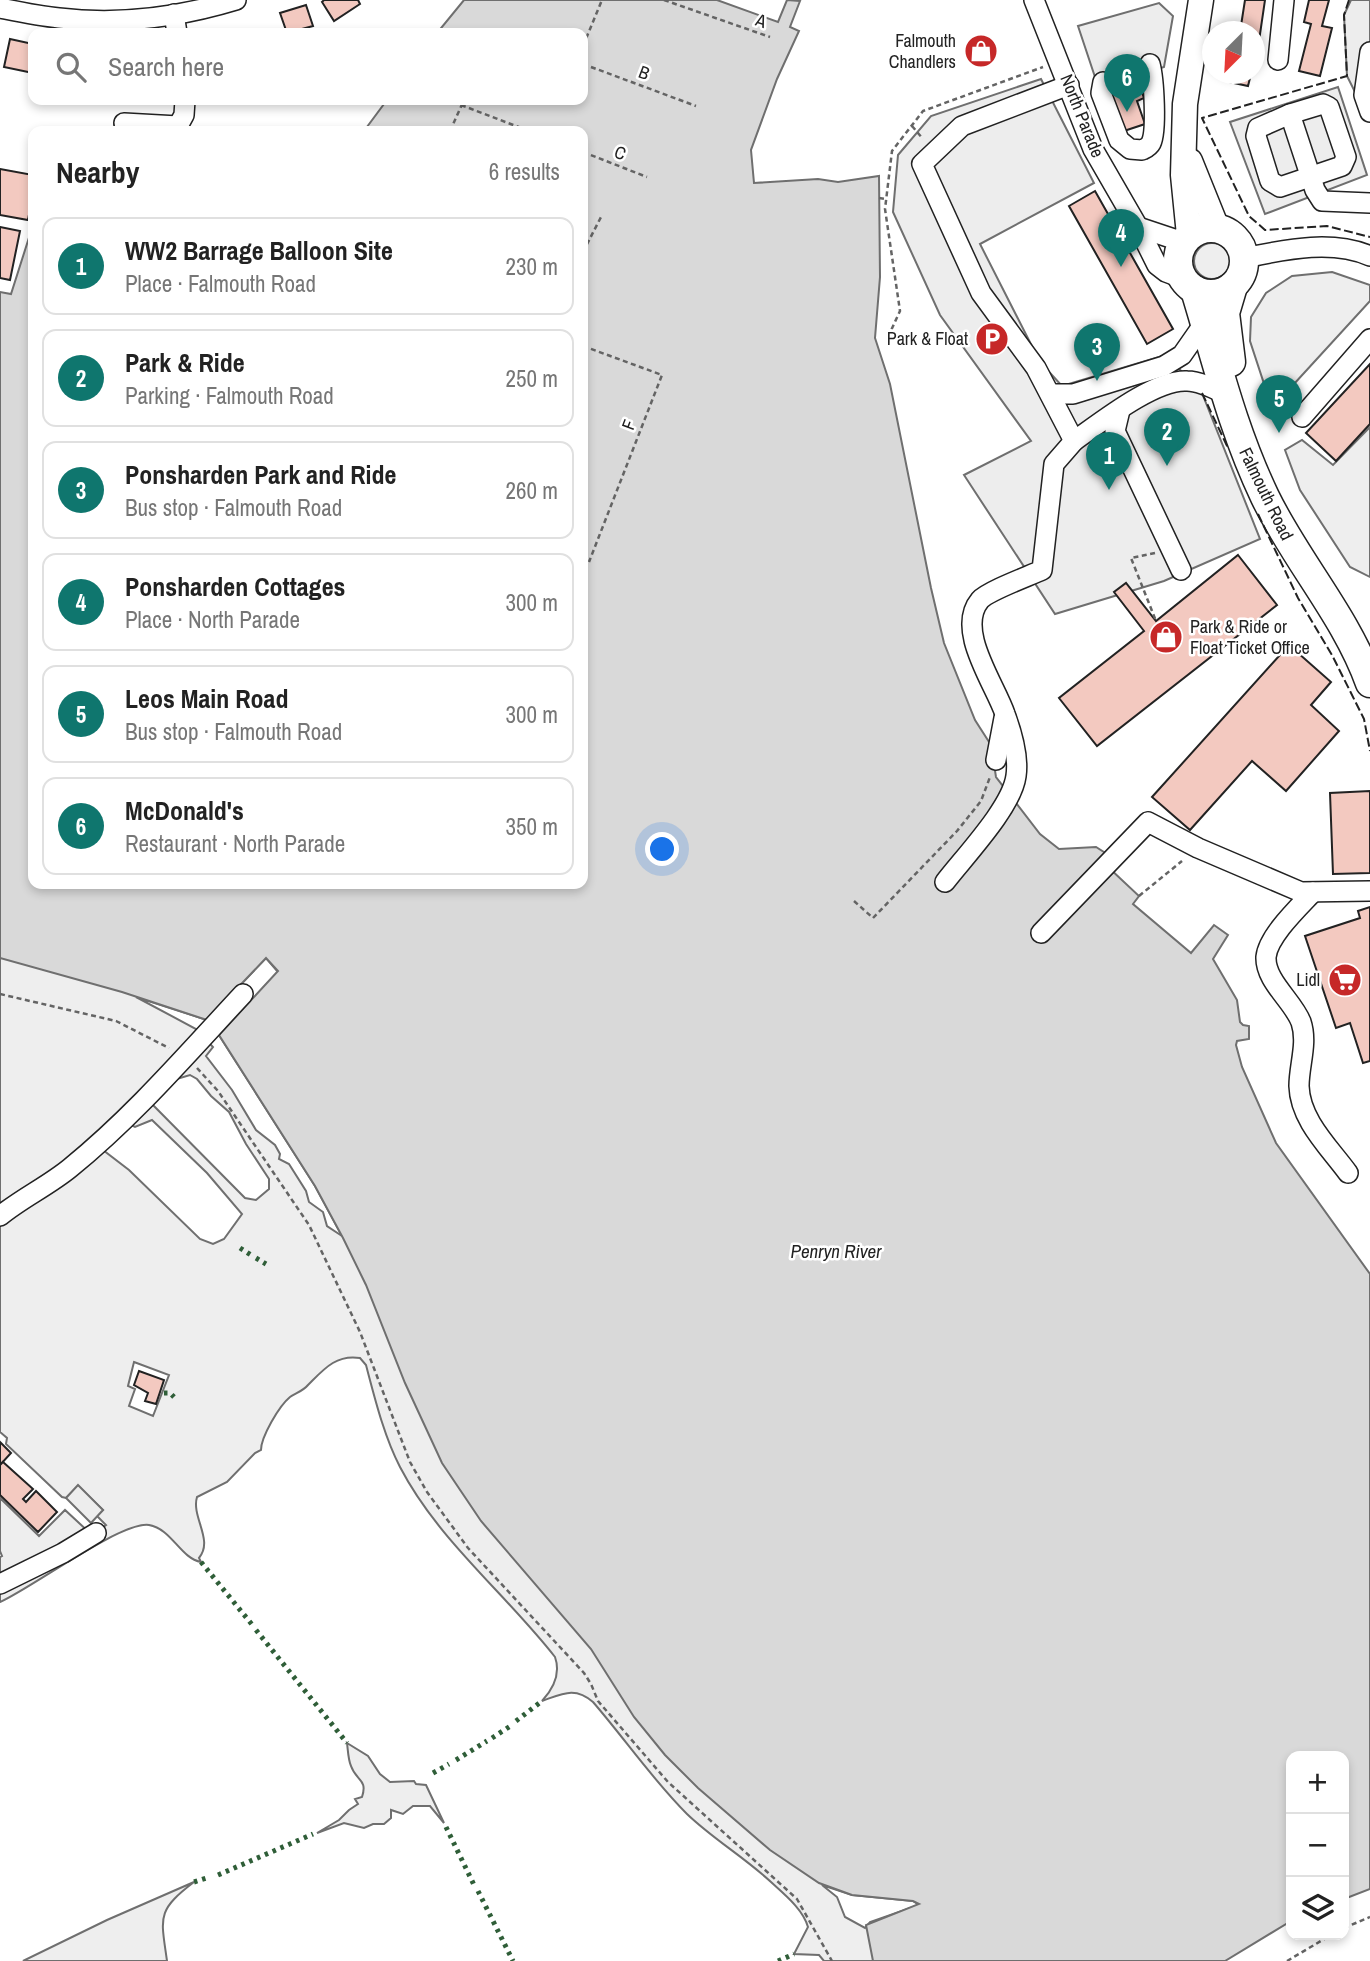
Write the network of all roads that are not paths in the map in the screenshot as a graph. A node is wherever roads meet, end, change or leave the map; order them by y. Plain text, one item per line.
1 (236, 0) edge
2 (1034, 0) edge
3 (1201, 0) edge
4 (1284, 0) edge
5 (0, 8) edge
6 (175, 23) edge
7 (1370, 52) edge
8 (1278, 60) dead end
9 (1150, 64) dead end
10 (1103, 82) dead end
11 (1069, 85) junction
12 (185, 105) edge
13 (1370, 112) edge
14 (1290, 114) junction
15 (124, 123) dead end
16 (178, 126) edge
17 (178, 126) edge
18 (1184, 133) junction
19 (1310, 176) junction
20 (1370, 203) edge
21 (1138, 227) junction
22 (1217, 228) junction
23 (1186, 239) junction
24 (1370, 256) edge
25 (1244, 258) junction
26 (1189, 284) junction
27 (1233, 286) junction
28 (1205, 322) junction
29 (1370, 339) edge
30 (1223, 393) junction
31 (1051, 394) junction
32 (1120, 410) junction
33 (1302, 417) dead end
34 (1073, 441) junction
35 (1181, 570) dead end
36 (1370, 639) edge
37 (1370, 683) edge
38 (1005, 713) junction
39 (996, 761) road end
40 (945, 882) dead end
41 (1370, 891) edge
42 (1313, 892) junction
43 (1041, 933) dead end
44 (243, 994) dead end
45 (1348, 1173) dead end
46 (0, 1216) edge
47 (96, 1533) dead end
48 (0, 1584) edge

1 - 6 street
2 - 11 street, North Parade
3 - 18 main road
4 - 8 street
5 - 6 street
7 - 13 street
9 - 10 street
11 - 21 street, North Parade
11 - 31 street
12 - 16 street
14 - 19 street
14 - 19 street
14 - 19 street
15 - 17 street
18 - 22 main road
18 - 23 main road
19 - 20 street
21 - 23 street
21 - 26 street, North Parade
22 - 23 highway
22 - 25 highway
23 - 26 highway, Falmouth Road
24 - 25 street
25 - 27 highway, Falmouth Road
26 - 27 highway
26 - 28 highway, Falmouth Road
27 - 36 highway, Falmouth Road
28 - 30 highway, Falmouth Road
28 - 31 street
29 - 33 street
30 - 32 street
30 - 37 highway, Falmouth Road
31 - 34 street
32 - 34 street
32 - 35 street
34 - 38 street
38 - 39 street
38 - 40 street
41 - 42 street
42 - 43 street
42 - 45 street
44 - 46 street
47 - 48 street

